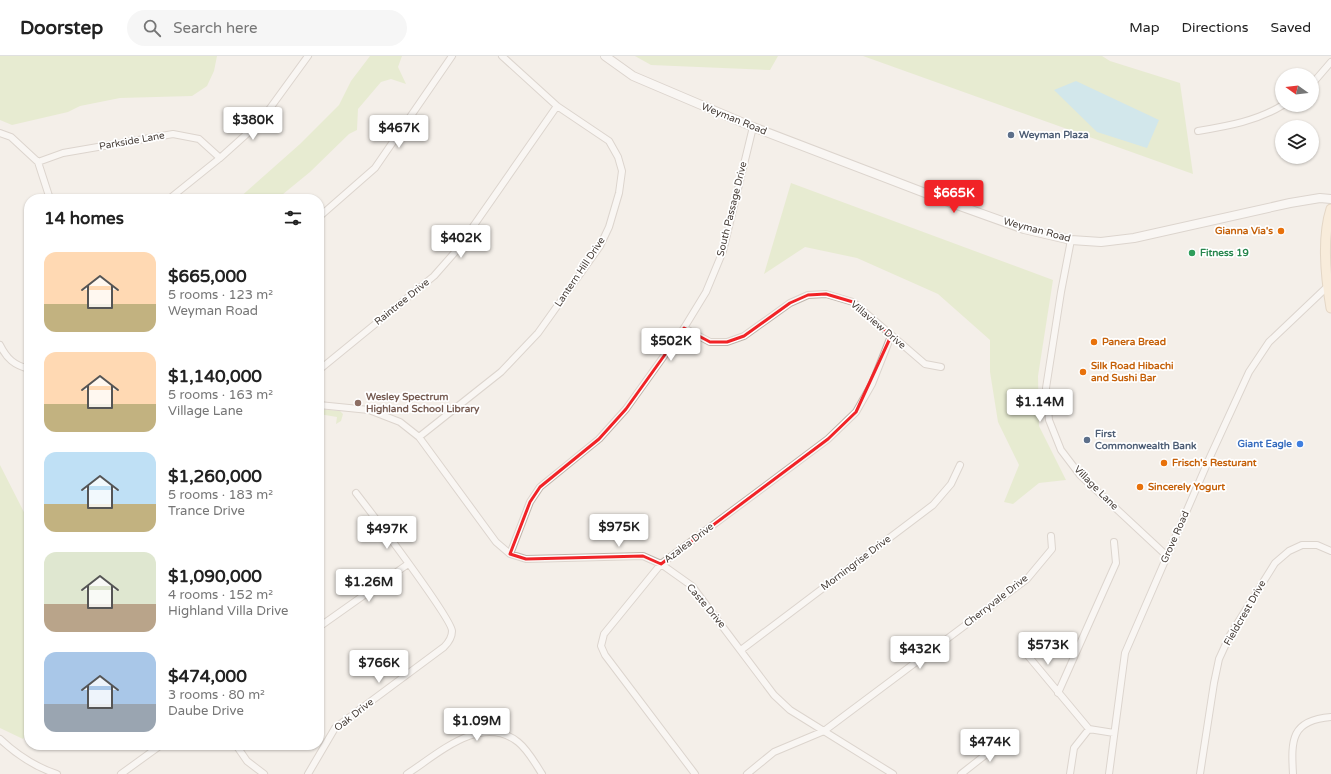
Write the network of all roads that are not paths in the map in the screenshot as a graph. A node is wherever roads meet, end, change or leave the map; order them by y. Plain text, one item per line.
1 (308, 56) edge
2 (452, 56) edge
3 (502, 56) edge
4 (605, 56) edge
5 (1331, 62) edge
6 (1319, 76) edge
7 (557, 106) junction
8 (1275, 109) edge
9 (752, 127) junction
10 (1198, 131) dead end
11 (0, 133) edge
12 (220, 158) junction
13 (38, 162) junction
14 (48, 194) edge
15 (175, 194) edge
16 (1331, 199) edge
17 (1331, 208) edge
18 (324, 213) edge
19 (1071, 240) junction
20 (1327, 287) junction
21 (1331, 308) edge
22 (684, 328) junction
23 (891, 336) junction
24 (0, 345) edge
25 (324, 366) edge
26 (941, 367) dead end
27 (24, 368) edge
28 (324, 406) edge
29 (420, 437) junction
30 (960, 465) dead end
31 (356, 492) dead end
32 (1051, 536) dead end
33 (1114, 542) dead end
34 (1331, 551) edge
35 (510, 554) junction
36 (1167, 556) junction
37 (408, 564) junction
38 (661, 564) junction
39 (324, 621) edge
40 (741, 650) junction
41 (1024, 651) dead end
42 (1058, 693) junction
43 (1331, 717) edge
44 (1089, 729) junction
45 (824, 731) junction
46 (1114, 732) junction
47 (1008, 738) dead end
48 (0, 739) edge
49 (324, 747) edge
50 (154, 750) edge
51 (239, 750) edge
52 (322, 750) edge
53 (57, 774) edge
54 (121, 774) edge
55 (264, 774) edge
56 (308, 774) edge
57 (407, 774) edge
58 (542, 774) edge
59 (695, 774) edge
60 (747, 774) edge
61 (893, 774) edge
62 (961, 774) edge
63 (1070, 774) edge
64 (1109, 774) edge
65 (1200, 774) edge
66 (1293, 774) edge

1 - 12 street
2 - 18 street
3 - 7 street, Lantern Hill Drive
4 - 9 street, Weyman Road
5 - 6 street
7 - 25 street, Raintree Drive
7 - 29 street, Lantern Hill Drive
8 - 10 street
9 - 19 street, Weyman Road
9 - 22 street, South Passage Drive
11 - 13 street
12 - 13 street, Parkside Lane
12 - 15 street
13 - 14 street
16 - 19 street, Weyman Road
17 - 20 main road
19 - 36 street, Village Lane
20 - 21 main road
20 - 36 street, Grove Road
22 - 23 street, Villaview Drive
22 - 35 street, South Passage Drive
23 - 26 street, Villaview Drive
23 - 38 street, Azalea Drive
24 - 27 street
28 - 29 street, Caste Drive
29 - 35 street, Caste Drive
30 - 40 street, Morningrise Drive
31 - 37 street
32 - 45 street, Cherryvale Drive
33 - 42 street
34 - 65 street, Fieldcrest Drive
35 - 38 street, Caste Drive
36 - 46 street, Grove Road
37 - 39 street
37 - 49 street, Oak Drive
38 - 40 street, Caste Drive
38 - 59 street, Azalea Drive
40 - 45 street, Caste Drive
41 - 42 street
42 - 44 street
43 - 66 street
44 - 46 street
44 - 63 street
45 - 60 street, Cherryvale Drive
45 - 61 street, Caste Drive
46 - 64 street, Grove Road
47 - 62 street
48 - 53 street
50 - 54 street
51 - 55 street
52 - 56 street, Oak Drive
57 - 58 street

